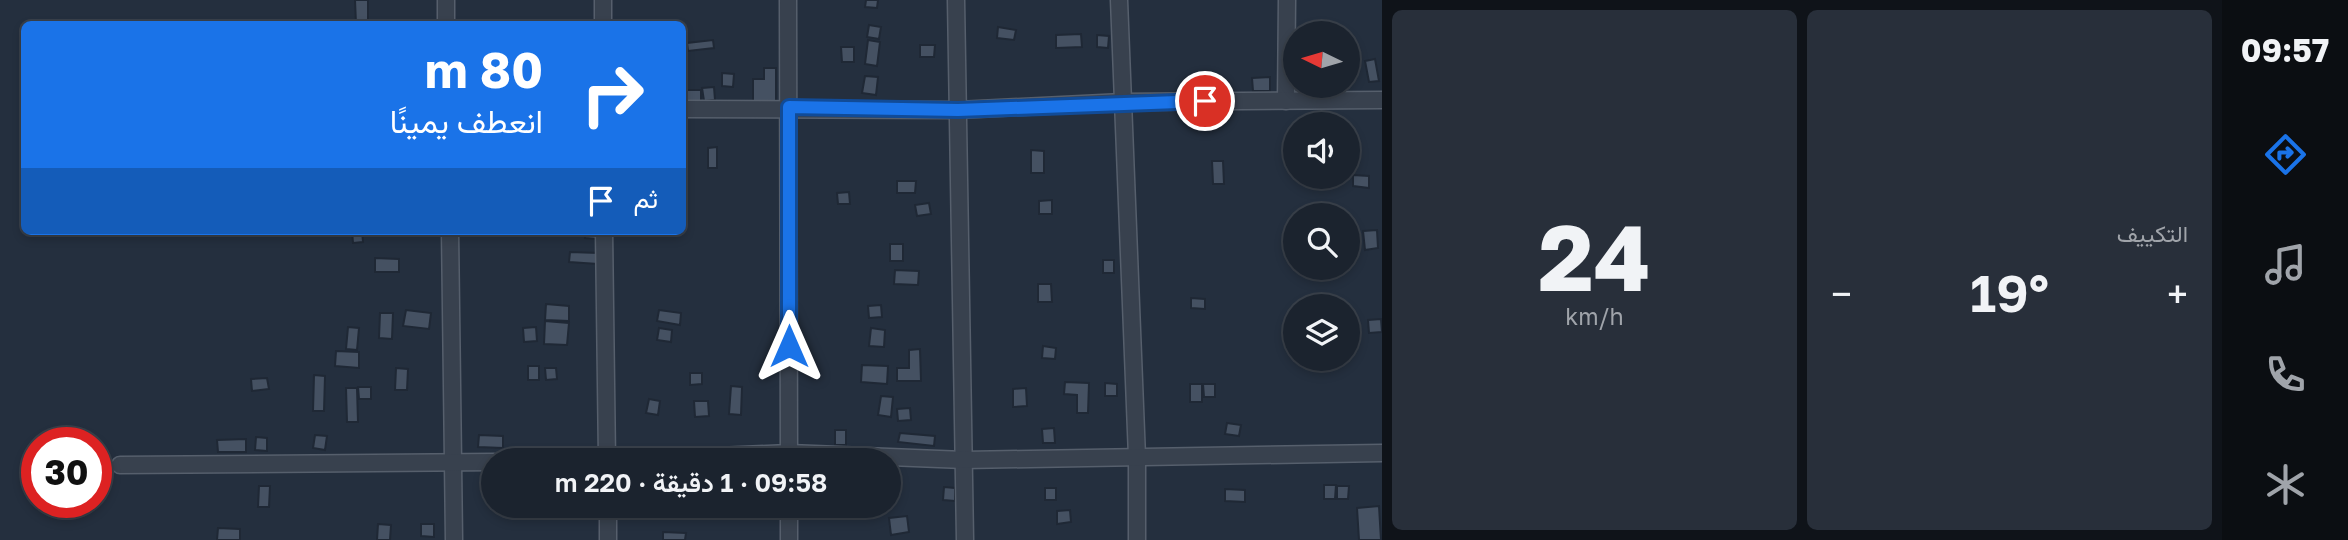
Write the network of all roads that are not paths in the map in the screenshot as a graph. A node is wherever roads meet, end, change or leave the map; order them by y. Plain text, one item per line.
1 (446, 0) edge
2 (603, 0) edge
3 (788, 0) edge
4 (956, 0) edge
5 (1119, 0) edge
6 (1287, 0) edge
7 (446, 21) edge
8 (603, 21) edge
9 (1286, 100) junction
10 (1382, 100) edge
11 (1123, 102) junction
12 (789, 107) junction
13 (686, 108) edge
14 (958, 110) junction
15 (450, 235) edge
16 (604, 235) edge
17 (607, 448) edge
18 (789, 448) edge
19 (1382, 453) edge
20 (1137, 457) junction
21 (901, 459) edge
22 (964, 460) junction
23 (454, 462) junction
24 (481, 462) edge
25 (120, 465) dead end
26 (608, 518) edge
27 (789, 518) edge
28 (454, 540) edge
29 (608, 540) edge
30 (789, 540) edge
31 (965, 540) edge
32 (1137, 540) edge

1 - 7 street
2 - 8 street
3 - 12 street
4 - 14 street
5 - 11 street
6 - 9 street
9 - 10 street
9 - 11 street
11 - 14 street
11 - 20 street
12 - 13 street
12 - 14 street
12 - 18 street
14 - 22 street
15 - 23 street
16 - 17 street
19 - 20 street
20 - 22 street
20 - 32 street
21 - 22 street
22 - 31 street
23 - 24 street
23 - 25 street
23 - 28 street
26 - 29 street
27 - 30 street

